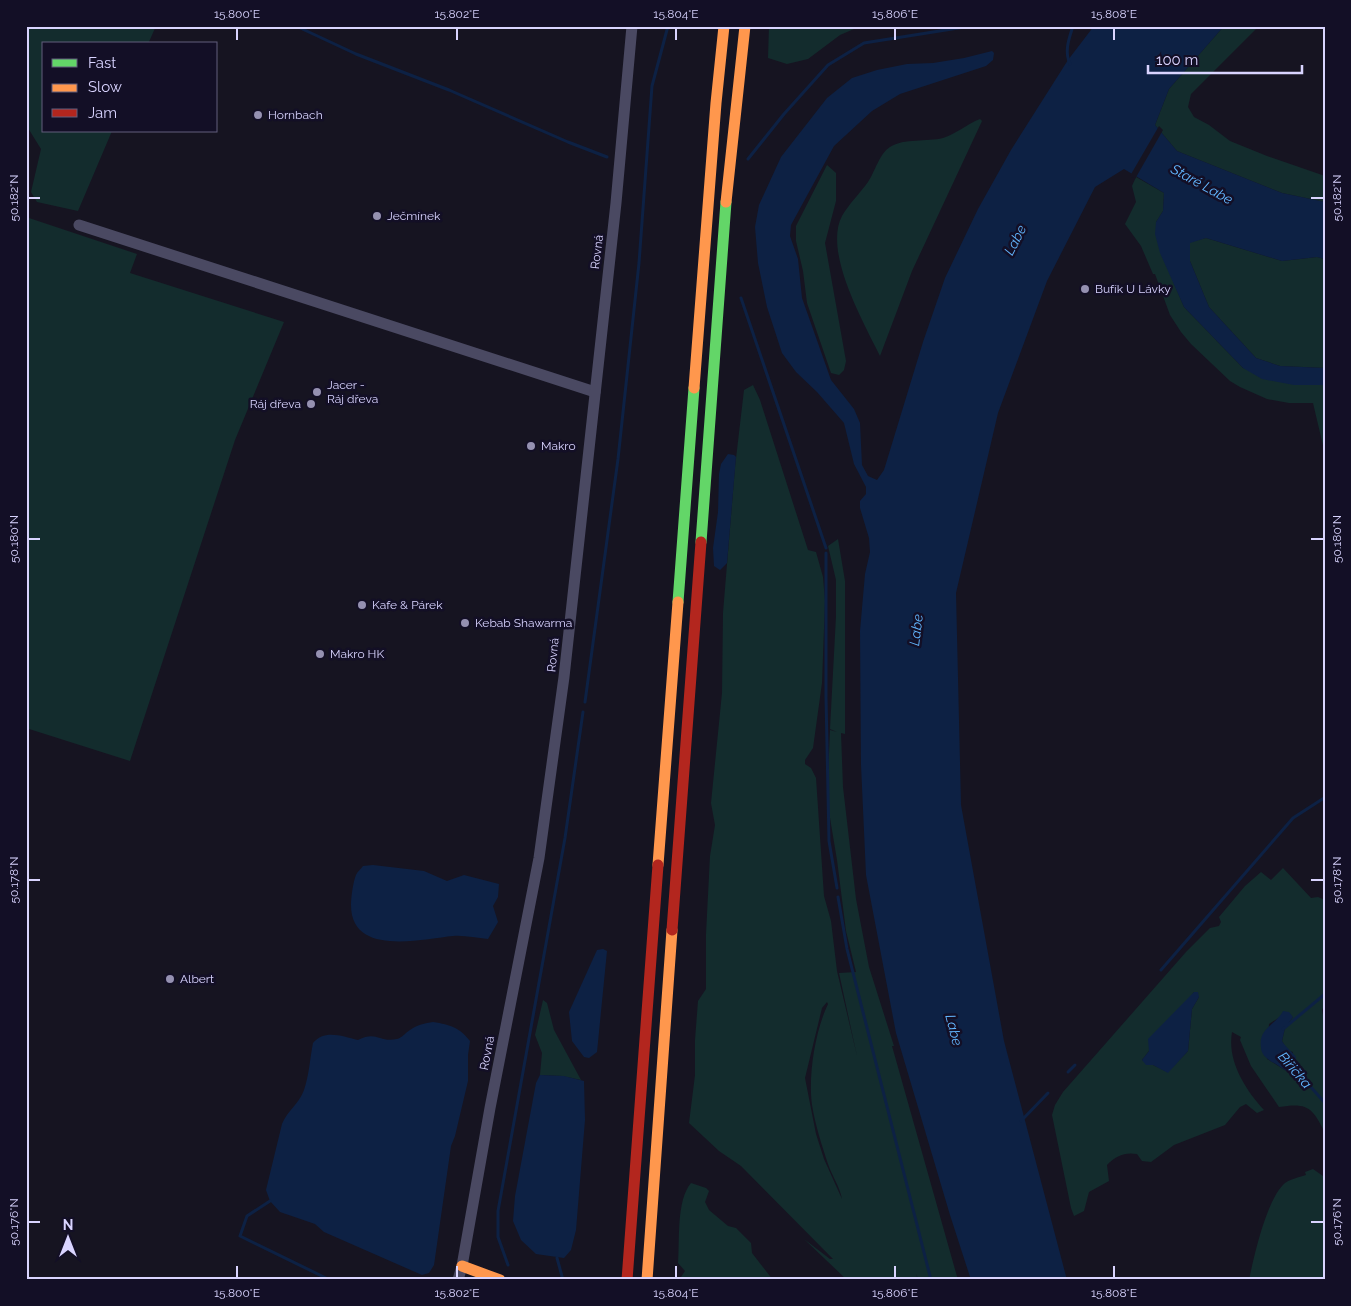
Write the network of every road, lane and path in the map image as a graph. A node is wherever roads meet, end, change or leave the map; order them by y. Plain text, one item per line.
1 (632, 26) edge
2 (724, 26) edge
3 (745, 26) edge
4 (79, 224) dead end
5 (595, 392) junction
6 (633, 1196) junction
7 (462, 1266) junction
8 (458, 1280) edge
9 (500, 1280) edge
10 (619, 1280) edge
11 (627, 1280) edge
12 (647, 1280) edge

1 - 5 street, Rovná
2 - 6 main road
3 - 12 main road
4 - 5 street
5 - 7 street, Rovná
6 - 10 main road
6 - 11 main road
7 - 8 street, Rovná
7 - 9 main road

